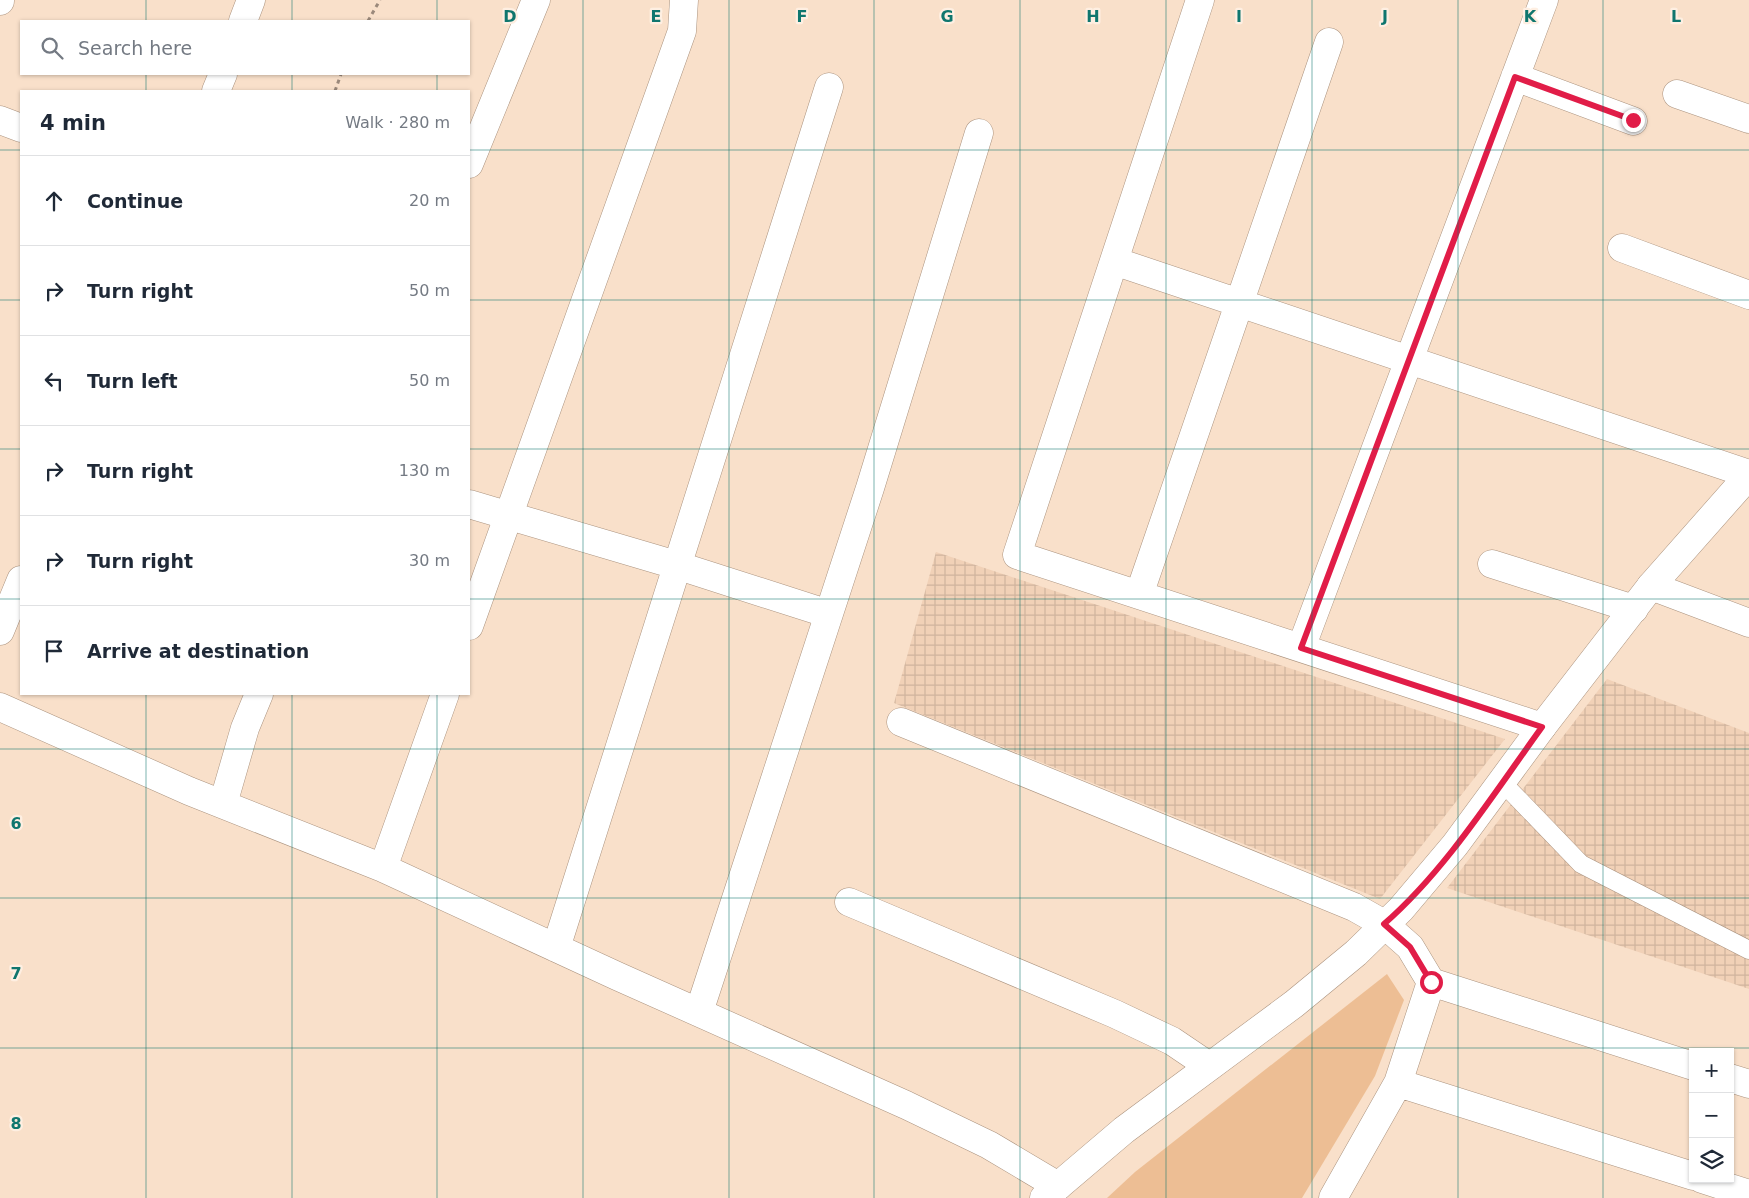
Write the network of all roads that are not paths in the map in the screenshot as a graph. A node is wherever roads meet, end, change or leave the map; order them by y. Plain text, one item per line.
1 (251, 0) edge
2 (536, 0) edge
3 (684, 0) edge
4 (1200, 0) edge
5 (1544, 0) edge
6 (242, 20) edge
7 (1330, 42) dead end
8 (222, 75) edge
9 (1515, 77) junction
10 (829, 87) dead end
11 (216, 90) edge
12 (1677, 94) dead end
13 (1749, 119) edge
14 (0, 120) edge
15 (1633, 120) dead end
16 (20, 128) edge
17 (979, 133) dead end
18 (470, 162) edge
19 (1622, 248) dead end
20 (1114, 262) junction
21 (1749, 295) edge
22 (1240, 304) junction
23 (1409, 360) junction
24 (1749, 474) edge
25 (470, 504) edge
26 (508, 516) junction
27 (1492, 564) dead end
28 (676, 565) junction
29 (20, 582) edge
30 (1651, 586) junction
31 (1139, 595) junction
32 (1634, 609) junction
33 (829, 614) junction
34 (470, 623) edge
35 (1749, 623) edge
36 (0, 631) edge
37 (1301, 648) junction
38 (259, 695) edge
39 (445, 695) edge
40 (0, 707) edge
41 (901, 722) dead end
42 (1542, 727) junction
43 (1502, 782) junction
44 (223, 804) junction
45 (383, 868) junction
46 (850, 902) dead end
47 (1384, 924) junction
48 (556, 948) junction
49 (1749, 950) edge
50 (1431, 982) junction
51 (699, 1012) junction
52 (1689, 1065) edge
53 (1210, 1066) junction
54 (1734, 1079) edge
55 (1398, 1084) junction
56 (1749, 1084) edge
57 (1689, 1175) edge
58 (1715, 1183) edge
59 (1051, 1192) edge
60 (1749, 1194) edge
61 (1333, 1198) edge

1 - 6 street
2 - 18 street
3 - 26 street
4 - 20 street
5 - 9 street
7 - 22 street
8 - 11 street
9 - 15 street
9 - 23 street
10 - 28 street
12 - 13 street
14 - 16 street
17 - 33 street
19 - 21 street
20 - 22 street
20 - 31 street
22 - 23 street
22 - 31 street
23 - 24 street
23 - 37 street
24 - 30 street
25 - 26 street
26 - 28 street
26 - 34 street
27 - 32 street
28 - 33 street
28 - 48 street
29 - 36 street
30 - 32 street
30 - 35 street
31 - 37 street
32 - 42 street
33 - 51 street
37 - 42 street
38 - 44 street
39 - 45 street
40 - 44 street
41 - 47 street
42 - 43 street
43 - 47 street
43 - 49 lane
44 - 45 street
45 - 48 street
46 - 53 street
47 - 50 street
47 - 53 street
48 - 51 street
50 - 52 street
50 - 55 street
51 - 59 street
53 - 59 street
54 - 56 street
55 - 57 street
55 - 61 street
58 - 60 street

